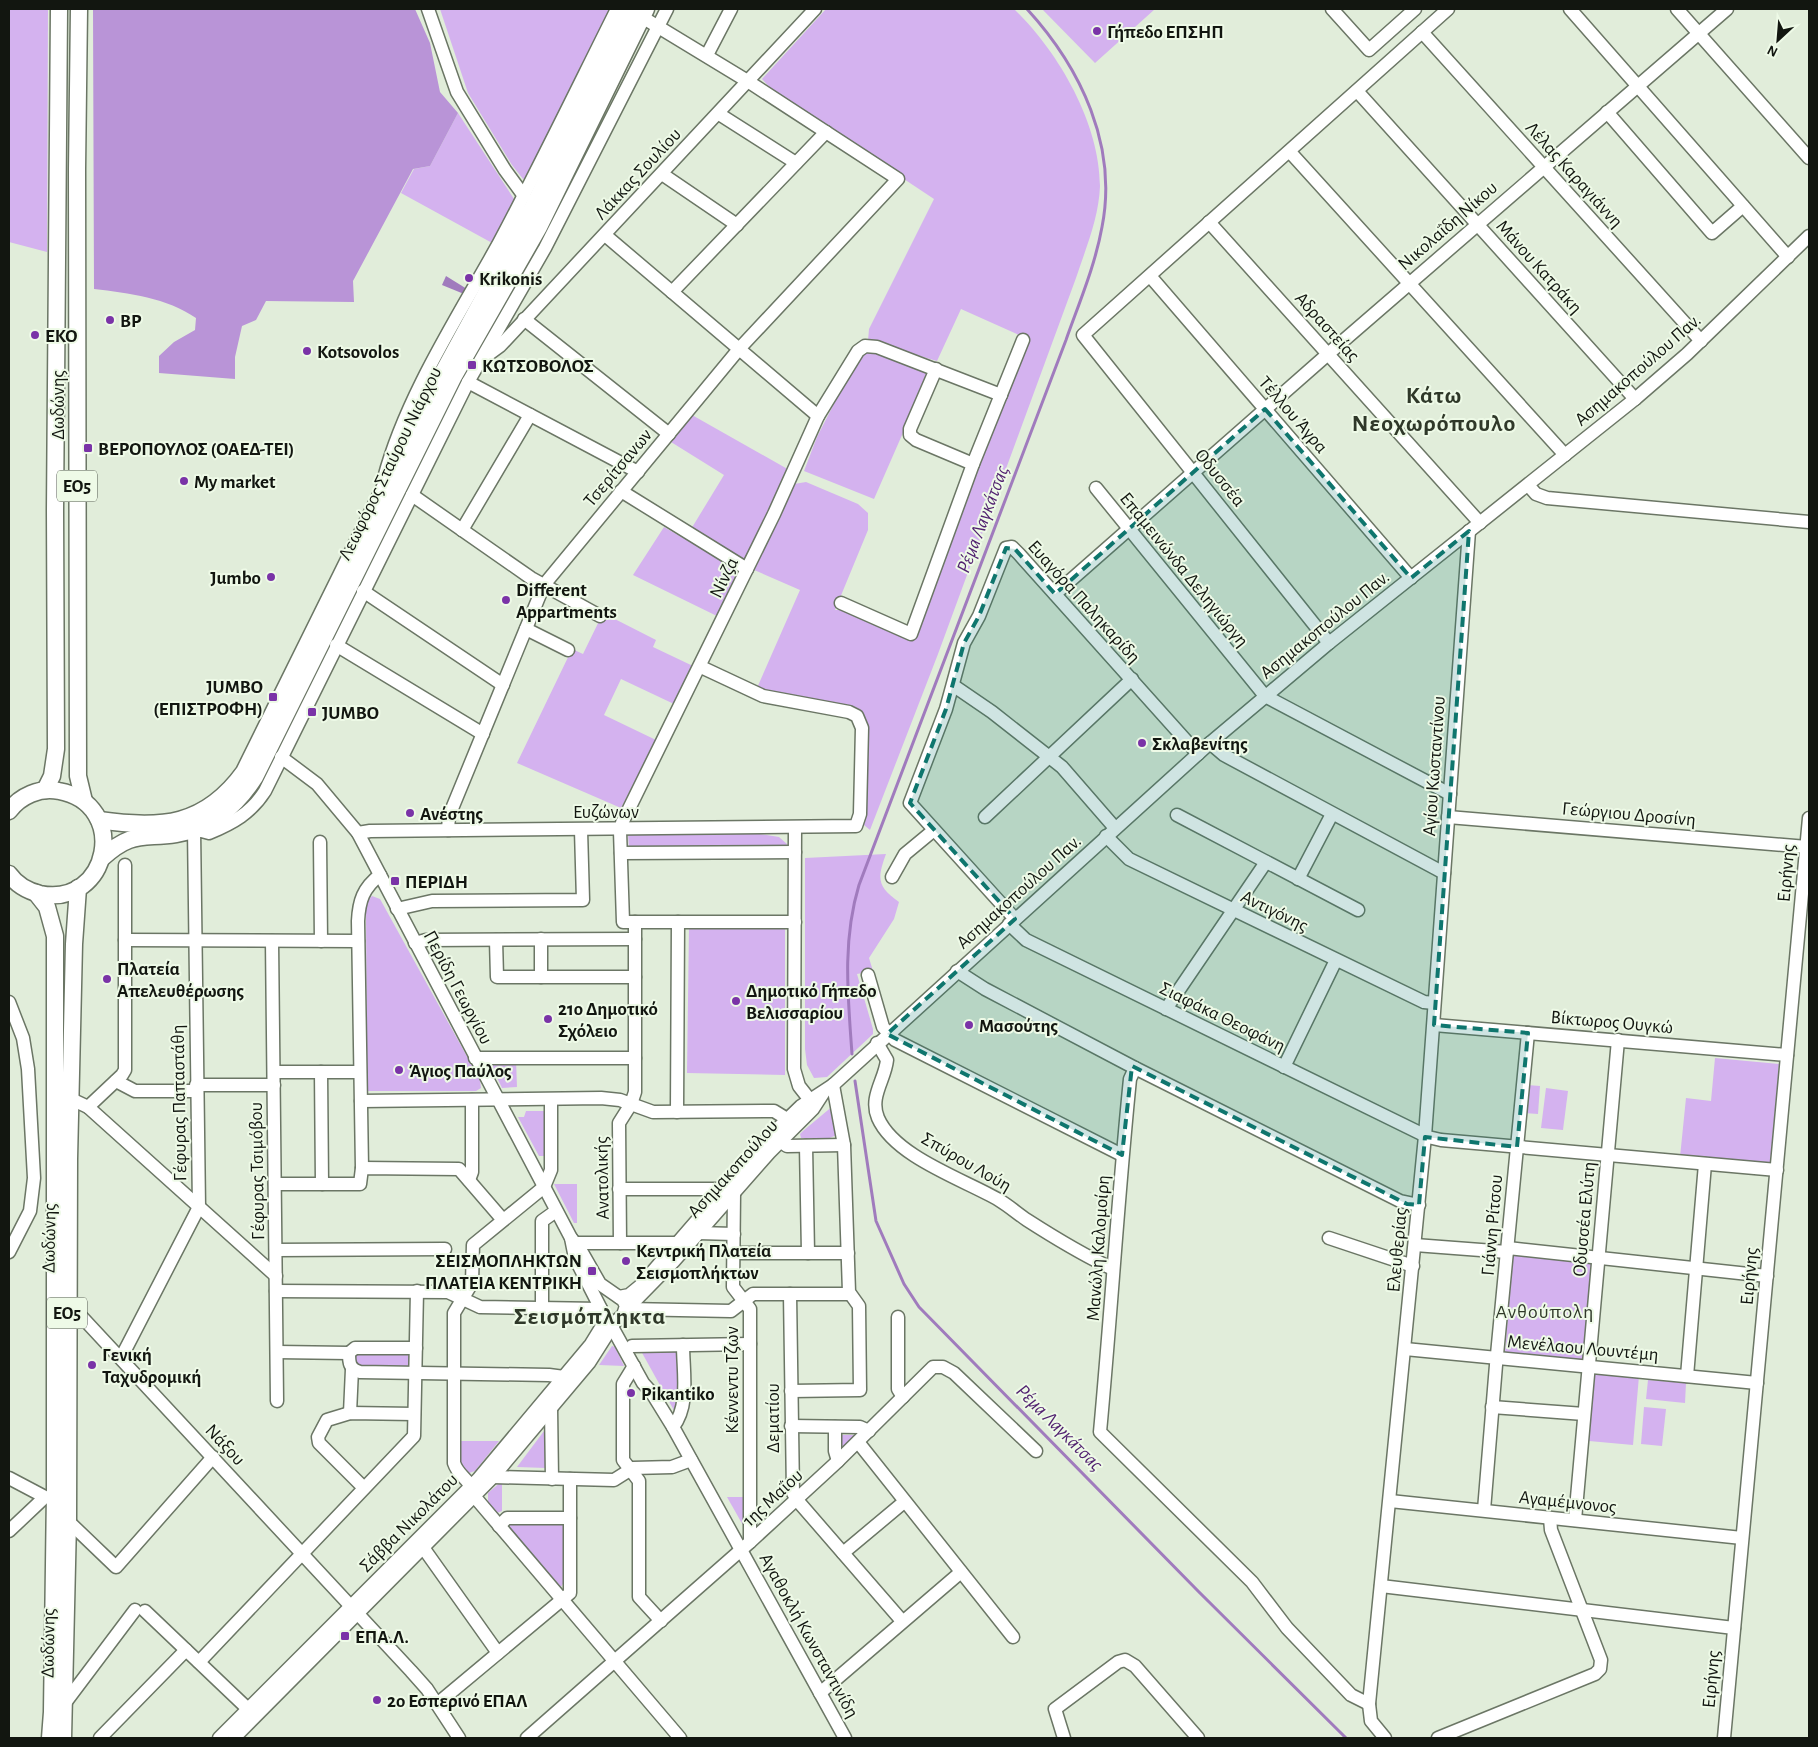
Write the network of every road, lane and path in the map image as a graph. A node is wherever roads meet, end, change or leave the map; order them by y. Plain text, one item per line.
1 (59, 9) edge
2 (79, 9) edge
3 (428, 9) edge
4 (617, 9) edge
5 (667, 9) edge
6 (731, 9) edge
7 (815, 9) edge
8 (1332, 9) edge
9 (1415, 9) edge
10 (1448, 9) edge
11 (1570, 9) edge
12 (1677, 9) edge
13 (1727, 9) edge
14 (640, 11) edge
15 (658, 26) junction
16 (1422, 32) junction
17 (1699, 33) junction
18 (706, 55) junction
19 (749, 82) junction
20 (1638, 86) junction
21 (1357, 91) junction
22 (1607, 112) junction
23 (719, 114) junction
24 (826, 132) junction
25 (1290, 152) junction
26 (1809, 158) edge
27 (796, 163) junction
28 (1544, 167) junction
29 (662, 174) junction
30 (524, 196) junction
31 (1743, 206) junction
32 (1209, 222) junction
33 (1477, 224) junction
34 (737, 225) junction
35 (605, 234) junction
36 (1809, 236) edge
37 (1788, 257) junction
38 (1150, 276) junction
39 (1409, 283) junction
40 (672, 292) junction
41 (524, 319) junction
42 (1023, 340) dead end
43 (1701, 341) junction
44 (739, 350) junction
45 (1328, 354) junction
46 (483, 359) junction
47 (936, 369) junction
48 (468, 382) junction
49 (1001, 395) junction
50 (1635, 399) junction
51 (1265, 409) junction
52 (530, 415) junction
53 (818, 416) junction
54 (669, 434) junction
55 (1565, 455) junction
56 (973, 464) junction
57 (638, 472) junction
58 (1193, 472) junction
59 (1528, 485) junction
60 (1096, 488) dead end
61 (622, 491) junction
62 (412, 495) junction
63 (379, 500) junction
64 (1809, 522) edge
65 (1480, 523) junction
66 (1129, 529) junction
67 (462, 530) junction
68 (1470, 531) junction
69 (748, 570) junction
70 (1410, 578) junction
71 (544, 586) junction
72 (363, 591) junction
73 (1056, 594) junction
74 (841, 604) dead end
75 (600, 616) dead end
76 (526, 629) junction
77 (1329, 643) junction
78 (336, 645) junction
79 (568, 650) dead end
80 (700, 667) junction
81 (1132, 679) junction
82 (503, 686) junction
83 (954, 686) junction
84 (1265, 696) junction
85 (483, 734) junction
86 (1210, 743) junction
87 (1198, 754) junction
88 (1049, 756) junction
89 (281, 757) junction
90 (45, 790) junction
91 (1450, 794) junction
92 (84, 801) junction
93 (910, 803) joint
94 (9, 811) edge
95 (1332, 814) junction
96 (1177, 816) dead end
97 (985, 817) dead end
98 (1448, 817) junction
99 (1809, 818) edge
100 (99, 820) junction
101 (795, 828) junction
102 (194, 829) junction
103 (620, 829) junction
104 (448, 830) junction
105 (582, 830) junction
106 (934, 830) junction
107 (1111, 832) junction
108 (358, 834) junction
109 (320, 842) dead end
110 (1807, 847) junction
111 (795, 852) junction
112 (621, 853) junction
113 (102, 858) junction
114 (1266, 862) junction
115 (125, 865) dead end
116 (1444, 873) junction
117 (9, 874) edge
118 (380, 876) junction
119 (892, 877) dead end
120 (1298, 879) junction
121 (78, 888) junction
122 (36, 893) junction
123 (397, 909) junction
124 (1233, 910) junction
125 (1358, 910) dead end
126 (635, 922) junction
127 (678, 922) junction
128 (795, 922) junction
129 (1012, 922) junction
130 (635, 938) junction
131 (541, 939) junction
132 (125, 940) junction
133 (496, 940) junction
134 (195, 941) junction
135 (272, 941) junction
136 (321, 941) junction
137 (358, 941) junction
138 (415, 943) junction
139 (1336, 960) junction
140 (957, 971) junction
141 (868, 976) dead end
142 (541, 977) junction
143 (635, 977) junction
144 (9, 1002) edge
145 (1434, 1003) junction
146 (1166, 1009) junction
147 (1434, 1025) junction
148 (1528, 1033) junction
149 (887, 1034) junction
150 (1618, 1040) junction
151 (873, 1047) junction
152 (1787, 1055) junction
153 (475, 1058) junction
154 (635, 1058) junction
155 (1284, 1067) junction
156 (1135, 1068) junction
157 (321, 1072) junction
158 (360, 1072) junction
159 (274, 1078) junction
160 (116, 1080) junction
161 (196, 1088) junction
162 (828, 1088) junction
163 (71, 1099) junction
164 (497, 1099) junction
165 (472, 1100) junction
166 (551, 1100) junction
167 (810, 1100) junction
168 (361, 1101) junction
169 (631, 1104) junction
170 (88, 1106) junction
171 (677, 1112) junction
172 (787, 1119) junction
173 (1426, 1136) junction
174 (780, 1141) junction
175 (844, 1145) junction
176 (806, 1146) junction
177 (1517, 1147) junction
178 (1122, 1155) junction
179 (1608, 1155) junction
180 (1705, 1164) junction
181 (362, 1168) junction
182 (1777, 1170) junction
183 (469, 1180) junction
184 (275, 1184) junction
185 (322, 1184) junction
186 (544, 1187) junction
187 (619, 1189) junction
188 (728, 1191) junction
189 (1419, 1204) junction
190 (199, 1207) junction
191 (556, 1211) junction
192 (502, 1220) junction
193 (698, 1233) junction
194 (734, 1234) junction
195 (1329, 1238) dead end
196 (573, 1241) junction
197 (620, 1243) junction
198 (677, 1243) junction
199 (1415, 1244) junction
200 (445, 1249) dead end
201 (276, 1250) junction
202 (1508, 1250) junction
203 (9, 1252) edge
204 (733, 1253) junction
205 (808, 1253) junction
206 (848, 1253) junction
207 (1599, 1257) junction
208 (1413, 1266) junction
209 (1696, 1267) junction
210 (1113, 1269) junction
211 (276, 1276) junction
212 (1767, 1276) junction
213 (276, 1291) junction
214 (417, 1291) junction
215 (790, 1294) junction
216 (850, 1294) junction
217 (462, 1300) junction
218 (744, 1300) junction
219 (67, 1301) junction
220 (542, 1308) junction
221 (614, 1310) junction
222 (898, 1317) dead end
223 (750, 1344) junction
224 (683, 1345) junction
225 (632, 1346) junction
226 (416, 1348) junction
227 (1405, 1349) junction
228 (277, 1352) junction
229 (349, 1353) junction
230 (121, 1358) junction
231 (1497, 1358) junction
232 (634, 1366) junction
233 (1588, 1367) junction
234 (352, 1368) junction
235 (415, 1373) junction
236 (454, 1374) junction
237 (1687, 1376) junction
238 (564, 1377) junction
239 (1757, 1383) junction
240 (791, 1390) junction
241 (652, 1393) junction
242 (903, 1397) junction
243 (277, 1401) dead end
244 (1492, 1406) junction
245 (551, 1408) junction
246 (350, 1413) junction
247 (414, 1414) junction
248 (1584, 1414) junction
249 (791, 1426) junction
250 (673, 1427) junction
251 (835, 1427) junction
252 (869, 1431) junction
253 (858, 1442) junction
254 (1036, 1451) dead end
255 (213, 1457) junction
256 (691, 1460) junction
257 (838, 1461) junction
258 (631, 1469) junction
259 (493, 1476) junction
260 (9, 1478) edge
261 (552, 1479) junction
262 (570, 1479) junction
263 (364, 1488) junction
264 (473, 1491) junction
265 (52, 1497) junction
266 (797, 1500) junction
267 (1390, 1501) junction
268 (904, 1502) junction
269 (1484, 1510) junction
270 (570, 1518) junction
271 (1550, 1518) junction
272 (1574, 1520) junction
273 (68, 1521) junction
274 (499, 1526) junction
275 (9, 1531) edge
276 (1742, 1538) junction
277 (422, 1546) junction
278 (746, 1546) junction
279 (303, 1553) junction
280 (844, 1553) junction
281 (961, 1572) junction
282 (1381, 1586) junction
283 (562, 1600) junction
284 (355, 1608) junction
285 (1581, 1610) junction
286 (661, 1621) junction
287 (902, 1621) junction
288 (1734, 1628) junction
289 (1013, 1637) dead end
290 (186, 1650) junction
291 (498, 1653) junction
292 (199, 1662) junction
293 (615, 1662) junction
294 (820, 1693) junction
295 (66, 1703) junction
296 (437, 1704) junction
297 (1369, 1704) junction
298 (248, 1709) junction
299 (840, 1736) edge
300 (50, 1738) edge
301 (64, 1738) edge
302 (100, 1738) edge
303 (219, 1738) edge
304 (234, 1738) edge
305 (459, 1738) edge
306 (527, 1738) edge
307 (680, 1738) edge
308 (1064, 1738) edge
309 (1198, 1738) edge
310 (1385, 1738) edge
311 (1438, 1738) edge
312 (1724, 1738) edge

1 - 90 main road, Δωδώνης / ΕΟ5
2 - 92 main road, Δωδώνης / ΕΟ5
3 - 30 street
4 - 30 street
5 - 15 street
6 - 18 street
7 - 19 street, Λάκκας Σουλίου
8 - 9 street
10 - 16 street
11 - 20 street
12 - 17 street
13 - 17 street, Νικολαΐδη Νίκου
14 - 15 street
14 - 63 main road, Λεωφόρος Σταύρου Νιάρχου
14 - 102 main road, Λεωφόρος Σταύρου Νιάρχου
15 - 18 street
15 - 46 street
16 - 21 street
16 - 28 street, Λέλας Καραγιάννη
17 - 20 street, Νικολαΐδη Νίκου
17 - 26 street
18 - 19 street
19 - 23 street, Λάκκας Σουλίου
19 - 24 street
20 - 22 street, Νικολαΐδη Νίκου
20 - 31 street
21 - 25 street
21 - 33 street, Μάνου Κατράκη
22 - 28 street, Νικολαΐδη Νίκου
22 - 31 street
23 - 27 street
23 - 29 street, Λάκκας Σουλίου
24 - 27 street
24 - 44 street, Τσερίτσανων
25 - 32 street
25 - 39 street
27 - 34 street
28 - 33 street, Νικολαΐδη Νίκου
28 - 43 street, Λέλας Καραγιάννη
29 - 34 street
29 - 35 street, Λάκκας Σουλίου
30 - 63 street
31 - 37 street
32 - 38 street
32 - 45 street, Αδραστείας
33 - 39 street, Νικολαΐδη Νίκου
33 - 50 street, Μάνου Κατράκη
34 - 40 street
35 - 40 street
35 - 41 street, Λάκκας Σουλίου
36 - 37 street, Ασημακοπούλου Παν.
37 - 43 street, Ασημακοπούλου Παν.
38 - 51 street, Τέλλου Άγρα
38 - 58 street, Οδυσσέα
39 - 45 street, Νικολαΐδη Νίκου
39 - 55 street
40 - 44 street
41 - 46 street, Λάκκας Σουλίου
41 - 54 street
42 - 49 street
43 - 50 street, Ασημακοπούλου Παν.
44 - 53 street
44 - 54 street, Τσερίτσανων
45 - 51 street, Νικολαΐδη Νίκου
45 - 65 street, Αδραστείας
46 - 48 street
47 - 49 street
47 - 53 street, Νίνζα
47 - 56 street
48 - 52 street
48 - 62 street
49 - 56 street
50 - 55 street, Ασημακοπούλου Παν.
51 - 58 street, Νικολαΐδη Νίκου
51 - 70 street, Τέλλου Άγρα
52 - 57 street
52 - 67 street
53 - 69 street, Νίνζα
54 - 57 street, Τσερίτσανων
55 - 59 street, Ασημακοπούλου Παν.
56 - 74 street
57 - 61 street, Τσερίτσανων
58 - 66 street, Νικολαΐδη Νίκου
58 - 77 street, Οδυσσέα
59 - 64 street
59 - 65 street, Ασημακοπούλου Παν.
60 - 66 street, Επαμεινώνδα Δεληγιώργη
61 - 69 street
61 - 71 street, Τσερίτσανων
62 - 67 street
62 - 72 street
63 - 100 main road, Λεωφόρος Σταύρου Νιάρχου
65 - 68 street, Ασημακοπούλου Παν.
66 - 73 street, Νικολαΐδη Νίκου
66 - 84 street, Επαμεινώνδα Δεληγιώργη
67 - 71 street
68 - 70 street, Ασημακοπούλου Παν.
68 - 91 street, Αγίου Κωσταντίνου
69 - 80 street, Νίνζα
70 - 77 street, Ασημακοπούλου Παν.
71 - 75 street
71 - 76 street, Τσερίτσανων
72 - 78 street
72 - 82 street
73 - 81 street, Ευαγόρα Παληκαρίδη
73 - 83 street, Ευαγόρα Παληκαρίδη
76 - 79 street
76 - 82 street, Τσερίτσανων
77 - 84 street, Ασημακοπούλου Παν.
78 - 85 street
78 - 89 street
80 - 101 street, Ευζώνων
80 - 103 street, Νίνζα
81 - 87 street, Ευαγόρα Παληκαρίδη
81 - 88 street
82 - 85 street, Τσερίτσανων
83 - 88 street, Αντιγόνης
83 - 93 street, Ευαγόρα Παληκαρίδη
84 - 86 street, Ασημακοπούλου Παν.
84 - 91 street, Επαμεινώνδα Δεληγιώργη
85 - 104 street, Τσερίτσανων
86 - 87 street, Ασημακοπούλου Παν.
86 - 95 street
87 - 107 street, Ασημακοπούλου Παν.
88 - 97 street
88 - 107 street, Αντιγόνης
89 - 102 street
89 - 108 street, Περίδη Γεωργίου
90 - 92 main road, Δωδώνης / ΕΟ5
90 - 94 main road
91 - 98 street, Αγίου Κωσταντίνου
92 - 100 main road, Δωδώνης / ΕΟ5
93 - 106 street, Σιαφάκα Θεοφάνη
95 - 116 street
95 - 120 street
96 - 114 street
98 - 110 street, Γεώργιου Δροσίνη
98 - 116 street, Αγίου Κωσταντίνου
99 - 110 street, Ειρήνης
100 - 113 main road, Δωδώνης / ΕΟ5
101 - 103 street, Ευζώνων
101 - 111 street
102 - 113 main road, Λεωφόρος Σταύρου Νιάρχου
102 - 134 street, Γέφυρας Παπαστάθη
103 - 105 street, Ευζώνων
103 - 112 street
104 - 105 street, Ευζώνων
104 - 108 street, Ευζώνων
105 - 123 street
106 - 119 street
106 - 129 street, Σιαφάκα Θεοφάνη
107 - 124 street, Αντιγόνης
107 - 129 street, Ασημακοπούλου Παν.
108 - 118 street, Περίδη Γεωργίου
109 - 136 street
110 - 152 street, Ειρήνης
111 - 112 street
111 - 128 street
112 - 126 street
113 - 121 main road
114 - 120 street
114 - 124 street
115 - 132 street
116 - 145 street, Αγίου Κωσταντίνου
117 - 122 main road, Δωδώνης / ΕΟ5
118 - 123 street, Περίδη Γεωργίου
118 - 137 street
120 - 125 street
121 - 122 main road
121 - 163 main road, Δωδώνης / ΕΟ5
122 - 265 main road, Δωδώνης / ΕΟ5
123 - 138 street, Περίδη Γεωργίου
124 - 139 street, Αντιγόνης
124 - 146 street
126 - 127 street
126 - 130 street, Ανατολικής
127 - 128 street
127 - 171 street
128 - 167 street
129 - 140 street, Ασημακοπούλου Παν.
129 - 146 street, Σιαφάκα Θεοφάνη
130 - 131 street
130 - 143 street, Ανατολικής
131 - 133 street
131 - 142 street
132 - 134 street
132 - 160 street
133 - 138 street
133 - 142 street
134 - 135 street
134 - 161 street, Γέφυρας Παπαστάθη
135 - 136 street
135 - 159 street, Γέφυρας Τσιμόβου
136 - 137 street
137 - 158 street
138 - 153 street, Περίδη Γεωργίου
139 - 145 street, Αντιγόνης
139 - 155 street
140 - 149 street, Ασημακοπούλου Παν.
140 - 156 street
141 - 149 street
142 - 143 street
143 - 154 street, Ανατολικής
144 - 203 street
145 - 147 street, Ελευθερίας
146 - 155 street, Σιαφάκα Θεοφάνη
147 - 148 street, Βίκτωρος Ουγκώ
147 - 173 street, Ελευθερίας
148 - 150 street, Βίκτωρος Ουγκώ
148 - 177 street, Γιάννη Ρίτσου
149 - 151 street, Ασημακοπούλου Παν.
149 - 178 street
150 - 152 street, Βίκτωρος Ουγκώ
150 - 179 street, Οδυσσέα Ελύτη
151 - 162 street, Ασημακοπούλου
151 - 210 street, Σπύρου Λούη
152 - 182 street, Ειρήνης
153 - 154 street
153 - 164 street, Περίδη Γεωργίου
154 - 169 street, Ανατολικής
155 - 173 street, Σιαφάκα Θεοφάνη
156 - 178 street, Μανώλη Καλομοίρη
156 - 189 street
157 - 158 street
157 - 159 street
157 - 185 street
158 - 168 street
159 - 161 street
159 - 184 street, Γέφυρας Τσιμόβου
160 - 161 street
160 - 170 street
161 - 190 street, Γέφυρας Παπαστάθη
162 - 167 street, Ασημακοπούλου
162 - 174 street, Ασημακοπούλου
162 - 175 street
163 - 170 street
163 - 219 main road, Δωδώνης / ΕΟ5
164 - 165 street
164 - 166 street
164 - 186 street, Περίδη Γεωργίου
165 - 168 street
165 - 183 street
166 - 169 street
166 - 186 street
167 - 172 street, Ασημακοπούλου
168 - 181 street
169 - 171 street
169 - 187 street, Ανατολικής
170 - 190 street
171 - 172 street
172 - 188 street, Ασημακοπούλου
173 - 177 street, Σιαφάκα Θεοφάνη
173 - 189 street, Ελευθερίας
174 - 176 street
174 - 188 street, Ασημακοπούλου
175 - 176 street
175 - 206 street
176 - 205 street
177 - 179 street, Σιαφάκα Θεοφάνη
177 - 202 street, Γιάννη Ρίτσου
178 - 210 street, Μανώλη Καλομοίρη
179 - 180 street, Σιαφάκα Θεοφάνη
179 - 207 street, Οδυσσέα Ελύτη
180 - 182 street, Σιαφάκα Θεοφάνη
180 - 209 street
181 - 183 street
181 - 185 street
182 - 212 street, Ειρήνης
183 - 192 street
184 - 185 street
184 - 201 street, Γέφυρας Τσιμόβου
186 - 191 street, Περίδη Γεωργίου
186 - 192 street
187 - 188 street
187 - 197 street, Ανατολικής
188 - 193 street, Ασημακοπούλου
188 - 194 street, Κέννεντυ Τζων
188 - 198 street, Ασημακοπούλου
189 - 199 street, Ελευθερίας
190 - 211 street
190 - 230 street, Γέφυρας Παπαστάθη
191 - 196 street, Περίδη Γεωργίου
191 - 220 street
192 - 217 street
193 - 194 street
193 - 221 street, Ασημακοπούλου
194 - 204 street, Κέννεντυ Τζων
195 - 208 street
196 - 197 street
196 - 221 street
196 - 221 street, Περίδη Γεωργίου
197 - 198 street
198 - 221 street, Ασημακοπούλου
199 - 202 street
199 - 208 street, Ελευθερίας
200 - 201 street
201 - 211 street, Γέφυρας Τσιμόβου
202 - 207 street
202 - 231 street, Γιάννη Ρίτσου
204 - 205 street
204 - 218 street, Κέννεντυ Τζων
205 - 206 street
206 - 216 street
207 - 209 street
207 - 233 street, Οδυσσέα Ελύτη
208 - 227 street, Ελευθερίας
209 - 212 street
209 - 237 street
210 - 297 street, Μανώλη Καλομοίρη
211 - 213 street, Γέφυρας Τσιμόβου
212 - 239 street, Ειρήνης
213 - 214 street
213 - 228 street, Γέφυρας Τσιμόβου
214 - 217 street
214 - 226 street
215 - 216 street
215 - 218 street
215 - 240 street, Δεματίου
216 - 240 street
217 - 220 street
217 - 236 street
218 - 221 street
218 - 223 street, Κέννεντυ Τζων
219 - 230 street, Νάξου
219 - 273 main road, Δωδώνης / ΕΟ5
220 - 221 street
221 - 225 street, Αγαθοκλή Κωνσταντινίδη
221 - 232 street, Αγαθοκλή Κωνσταντινίδη
221 - 238 street, Σάββα Νικολάτου
221 - 245 street, Σάββα Νικολάτου
222 - 242 street
223 - 224 street
223 - 278 street, Κέννεντυ Τζων
224 - 225 street
224 - 250 street
225 - 241 street, Αγαθοκλή Κωνσταντινίδη
226 - 229 street
226 - 235 street
227 - 231 street, Μενέλαου Λουντέμη
227 - 267 street, Ελευθερίας
228 - 229 street
228 - 243 street, Γέφυρας Τσιμόβου
229 - 234 street
230 - 255 street, Νάξου
231 - 233 street, Μενέλαου Λουντέμη
231 - 244 street, Γιάννη Ρίτσου
232 - 241 street, Αγαθοκλή Κωνσταντινίδη
232 - 258 street
233 - 237 street, Μενέλαου Λουντέμη
233 - 248 street, Οδυσσέα Ελύτη
234 - 235 street
234 - 246 street
235 - 236 street
235 - 247 street
236 - 238 street
236 - 264 street
237 - 239 street, Μενέλαου Λουντέμη
238 - 264 street, Σάββα Νικολάτου
239 - 276 street, Ειρήνης
240 - 249 street, Δεματίου
241 - 250 street, Αγαθοκλή Κωνσταντινίδη
242 - 252 street, 1ης Μαΐου
242 - 254 street, 1ης Μαΐου
244 - 248 street
244 - 269 street, Γιάννη Ρίτσου
245 - 259 street, Σάββα Νικολάτου
245 - 261 street
246 - 247 street
246 - 263 street
247 - 263 street
248 - 272 street, Οδυσσέα Ελύτη
249 - 251 street
249 - 266 street, Δεματίου
250 - 256 street, Αγαθοκλή Κωνσταντινίδη
251 - 252 street
251 - 257 street
252 - 253 street, 1ης Μαΐου
253 - 257 street, 1ης Μαΐου
253 - 268 street
255 - 273 street
255 - 279 street, Νάξου
256 - 258 street
256 - 278 street, Αγαθοκλή Κωνσταντινίδη
257 - 266 street, 1ης Μαΐου
258 - 262 street
258 - 286 street
259 - 261 street
259 - 264 street, Σάββα Νικολάτου
260 - 265 street
261 - 262 street
262 - 270 street
263 - 279 street
264 - 274 street
264 - 277 street, Σάββα Νικολάτου
264 - 284 street, Σάββα Νικολάτου
265 - 275 street
265 - 300 main road, Δωδώνης / ΕΟ5
266 - 278 street, 1ης Μαΐου
266 - 280 street, Δεματίου
267 - 269 street, Αγαμέμνονoς
267 - 282 street
268 - 280 street
268 - 281 street
269 - 271 street, Αγαμέμνονoς
270 - 274 street
270 - 283 street
271 - 272 street, Αγαμέμνονoς
271 - 285 street
272 - 276 street, Αγαμέμνονoς
273 - 295 main road, Δωδώνης / ΕΟ5
274 - 283 street
276 - 288 street, Ειρήνης
277 - 284 street, Σάββα Νικολάτου
277 - 291 street
278 - 286 street, 1ης Μαΐου
278 - 294 street, Αγαθοκλή Κωνσταντινίδη
279 - 284 street, Νάξου
279 - 292 street
280 - 287 street, Δεματίου
281 - 287 street
281 - 289 street
282 - 285 street
282 - 297 street
283 - 291 street
283 - 293 street
284 - 296 street, Νάξου
284 - 298 street, Σάββα Νικολάτου
284 - 304 street, Σάββα Νικολάτου
285 - 288 street
285 - 311 street
286 - 293 street, 1ης Μαΐου
287 - 294 street
288 - 312 street, Ειρήνης
290 - 292 street
290 - 295 street
290 - 302 street
291 - 296 street
292 - 298 street
293 - 306 street, 1ης Μαΐου
293 - 307 street
294 - 299 street, Αγαθοκλή Κωνσταντινίδη
295 - 301 main road, Δωδώνης / ΕΟ5
296 - 305 street, Νάξου
297 - 310 street
298 - 303 street, Σάββα Νικολάτου
308 - 309 street

